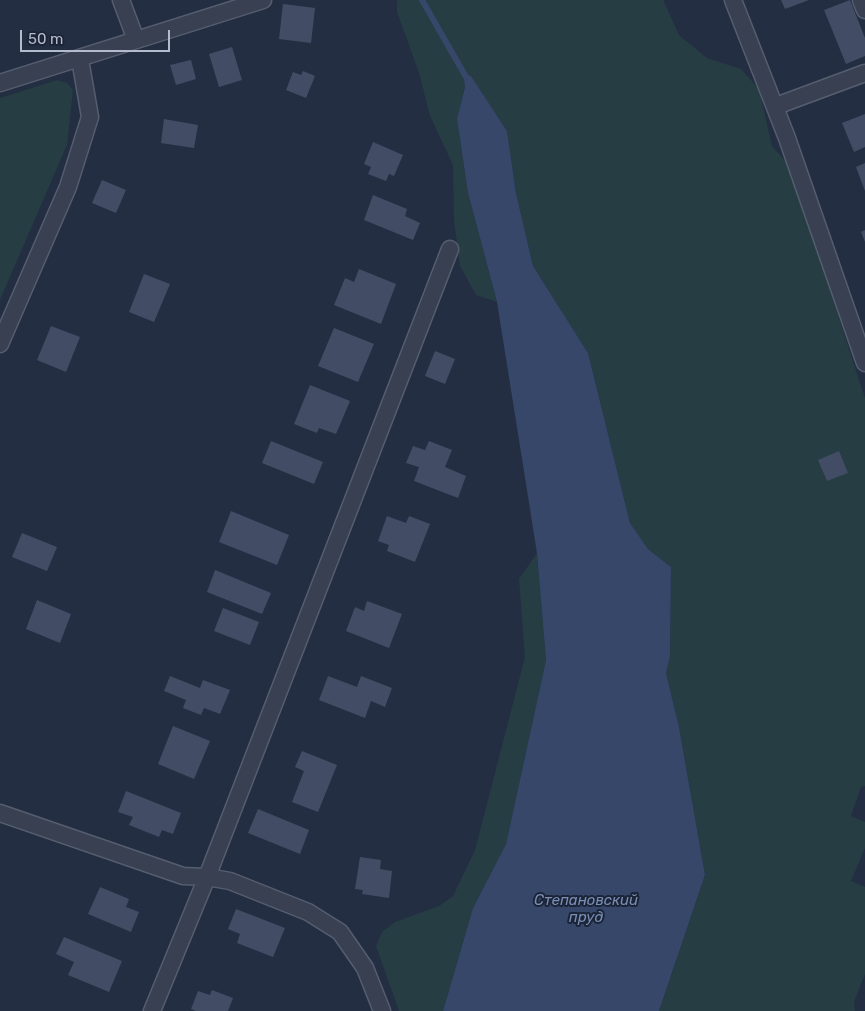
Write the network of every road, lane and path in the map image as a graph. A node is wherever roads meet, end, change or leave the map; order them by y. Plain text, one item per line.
1 (121, 0) edge
2 (263, 0) edge
3 (733, 0) edge
4 (861, 0) edge
5 (865, 10) edge
6 (136, 40) junction
7 (80, 58) junction
8 (865, 73) edge
9 (0, 83) edge
10 (776, 106) junction
11 (450, 249) dead end
12 (0, 344) edge
13 (865, 363) edge
14 (0, 813) edge
15 (207, 877) junction
16 (152, 1011) edge
17 (382, 1011) edge

1 - 6 street
2 - 6 street
3 - 10 street
4 - 5 street
6 - 7 street
7 - 9 street
7 - 12 street
8 - 10 street
10 - 13 street
11 - 15 street
14 - 15 street
15 - 16 street
15 - 17 street

